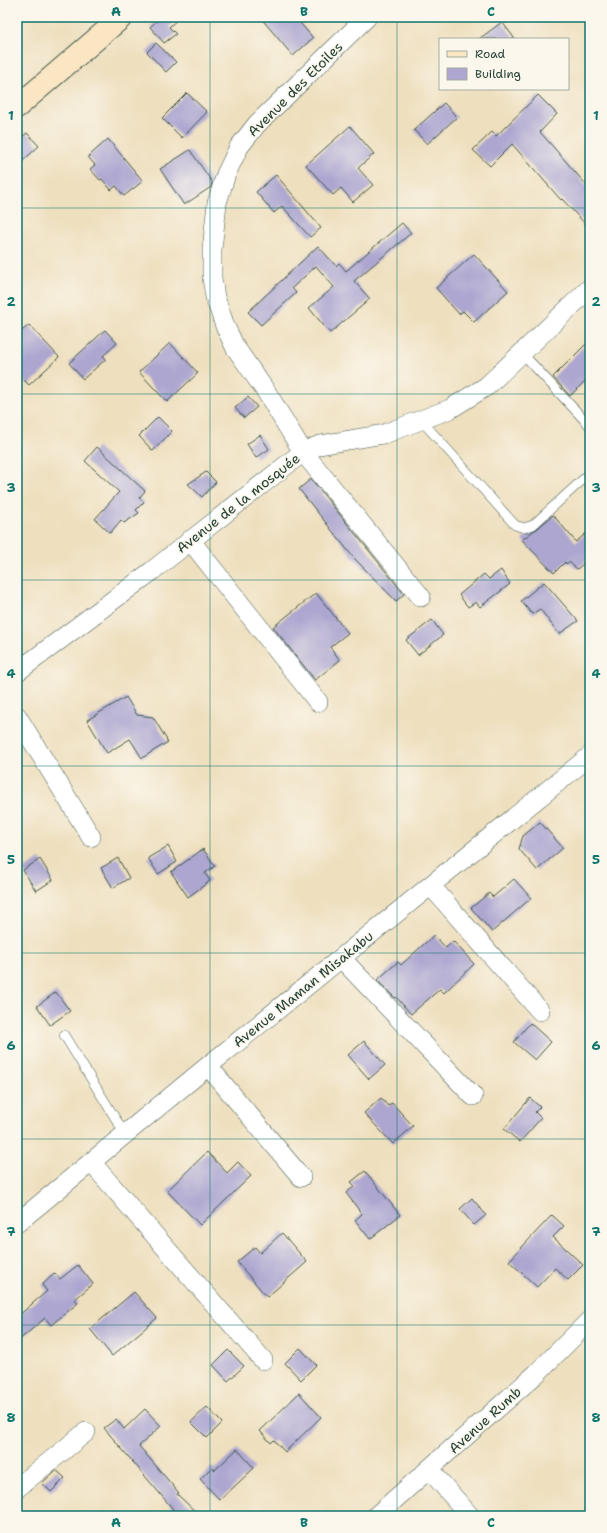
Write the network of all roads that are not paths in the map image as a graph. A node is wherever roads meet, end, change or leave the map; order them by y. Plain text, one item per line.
1 (122, 17) edge
2 (367, 17) edge
3 (17, 107) edge
4 (590, 288) edge
5 (522, 353) junction
6 (421, 420) junction
7 (590, 426) edge
8 (303, 452) junction
9 (590, 474) edge
10 (190, 540) junction
11 (421, 597) dead end
12 (17, 672) edge
13 (318, 702) dead end
14 (17, 716) edge
15 (590, 756) edge
16 (90, 837) dead end
17 (431, 886) junction
18 (342, 958) junction
19 (540, 1011) dead end
20 (64, 1034) dead end
21 (208, 1066) junction
22 (473, 1096) dead end
23 (125, 1134) junction
24 (91, 1162) junction
25 (301, 1177) dead end
26 (17, 1223) edge
27 (590, 1320) edge
28 (263, 1360) dead end
29 (86, 1432) dead end
30 (429, 1469) junction
31 (17, 1488) edge
32 (376, 1516) edge
33 (470, 1516) edge

1 - 3 main road
2 - 8 street, Avenue des Etoiles
4 - 5 street, Avenue de la mosquée
5 - 6 street, Avenue de la mosquée
5 - 7 lane
6 - 8 street, Avenue de la mosquée
6 - 9 lane
8 - 10 street, Avenue de la mosquée
8 - 11 street, Avenue des Etoiles
10 - 12 street, Avenue de la mosquée
10 - 13 street
14 - 16 street
15 - 17 street, Avenue Maman Misakabu
17 - 18 street, Avenue Maman Misakabu
17 - 19 street
18 - 21 street, Avenue Maman Misakabu
18 - 22 street
20 - 23 lane
21 - 23 street, Avenue Maman Misakabu
21 - 25 street
23 - 24 street, Avenue Maman Misakabu
24 - 26 street, Avenue Maman Misakabu
24 - 28 street
27 - 30 street, Avenue Rumb
29 - 31 street
30 - 32 street, Avenue Rumb
30 - 33 street

